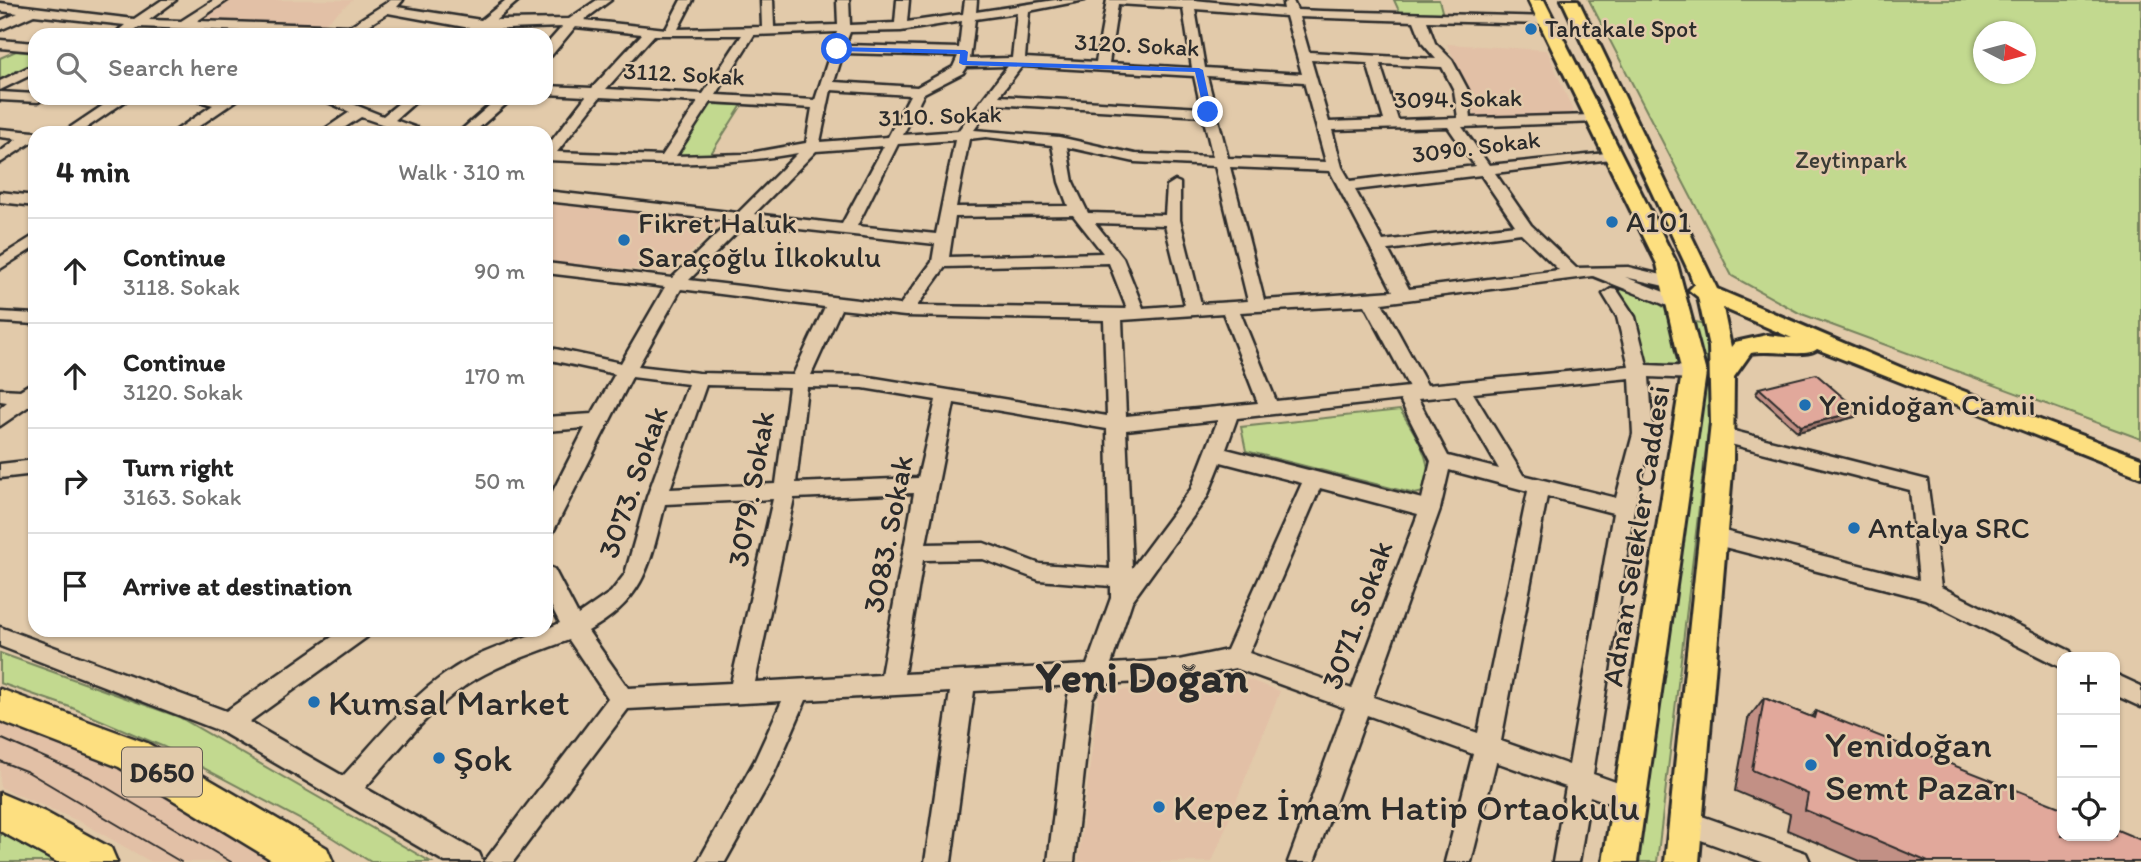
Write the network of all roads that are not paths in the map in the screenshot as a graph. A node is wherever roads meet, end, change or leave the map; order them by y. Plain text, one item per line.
1 (55, 0) edge
2 (170, 0) edge
3 (222, 0) edge
4 (398, 0) edge
5 (513, 0) edge
6 (605, 0) edge
7 (687, 0) edge
8 (767, 0) edge
9 (843, 0) edge
10 (902, 0) edge
11 (971, 0) edge
12 (1067, 0) edge
13 (1079, 0) edge
14 (1114, 0) edge
15 (1387, 0) edge
16 (1449, 0) edge
17 (1536, 0) edge
18 (1570, 0) edge
19 (1188, 3) edge
20 (0, 7) edge
21 (1290, 7) edge
22 (387, 9) junction
23 (1023, 9) junction
24 (35, 10) junction
25 (1393, 16) junction
26 (1419, 17) junction
27 (1453, 18) junction
28 (969, 19) junction
29 (1546, 20) junction
30 (136, 23) junction
31 (186, 23) junction
32 (572, 23) junction
33 (484, 24) junction
34 (0, 26) edge
35 (901, 27) junction
36 (129, 28) edge
37 (268, 28) edge
38 (357, 28) edge
39 (479, 28) edge
40 (751, 30) junction
41 (768, 30) junction
42 (844, 30) junction
43 (650, 32) junction
44 (670, 33) junction
45 (0, 44) edge
46 (553, 45) edge
47 (15, 46) junction
48 (28, 47) edge
49 (837, 49) junction
50 (0, 52) edge
51 (1302, 56) junction
52 (964, 57) junction
53 (1373, 59) junction
54 (1017, 62) junction
55 (1447, 63) junction
56 (1102, 66) junction
57 (1199, 70) junction
58 (28, 72) edge
59 (1309, 78) junction
60 (0, 86) edge
61 (826, 86) junction
62 (553, 90) edge
63 (919, 91) junction
64 (596, 92) junction
65 (0, 96) edge
66 (28, 97) edge
67 (706, 99) junction
68 (990, 100) junction
69 (820, 104) junction
70 (112, 105) edge
71 (222, 105) edge
72 (343, 105) edge
73 (405, 105) edge
74 (498, 105) edge
75 (360, 112) junction
76 (1208, 112) junction
77 (1593, 119) junction
78 (385, 122) junction
79 (1458, 122) junction
80 (1392, 123) junction
81 (80, 126) edge
82 (190, 126) edge
83 (337, 126) edge
84 (399, 126) edge
85 (474, 126) edge
86 (1323, 126) junction
87 (964, 133) junction
88 (0, 134) edge
89 (28, 136) edge
90 (28, 139) edge
91 (891, 139) junction
92 (1059, 141) junction
93 (553, 147) edge
94 (812, 147) junction
95 (1611, 155) junction
96 (553, 156) edge
97 (0, 159) edge
98 (666, 161) junction
99 (1221, 162) junction
100 (1335, 167) junction
101 (1482, 169) junction
102 (1175, 186) dead end
103 (1346, 186) junction
104 (0, 197) edge
105 (553, 197) edge
106 (28, 200) edge
107 (949, 212) junction
108 (1080, 214) junction
109 (743, 215) junction
110 (1172, 220) junction
111 (1525, 228) junction
112 (848, 229) junction
113 (944, 240) junction
114 (28, 245) edge
115 (1377, 247) junction
116 (1663, 256) junction
117 (1115, 258) junction
118 (940, 262) junction
119 (0, 264) edge
120 (553, 269) edge
121 (1595, 271) junction
122 (1628, 272) junction
123 (1572, 273) junction
124 (675, 285) junction
125 (1676, 293) junction
126 (1403, 294) junction
127 (1611, 294) dead end
128 (1371, 299) junction
129 (836, 301) junction
130 (1257, 304) junction
131 (1712, 304) junction
132 (1229, 306) junction
133 (1194, 309) junction
134 (905, 312) junction
135 (1137, 313) junction
136 (1113, 315) junction
137 (0, 317) edge
138 (28, 319) edge
139 (1807, 347) junction
140 (553, 355) edge
141 (624, 370) junction
142 (1639, 371) junction
143 (1694, 373) junction
144 (1894, 373) junction
145 (1723, 375) junction
146 (699, 379) junction
147 (799, 381) junction
148 (1461, 388) junction
149 (1413, 393) junction
150 (28, 394) edge
151 (0, 395) edge
152 (28, 396) edge
153 (946, 396) junction
154 (1269, 408) junction
155 (1230, 412) junction
156 (0, 419) edge
157 (598, 420) junction
158 (553, 423) edge
159 (1117, 424) junction
160 (1722, 435) junction
161 (1214, 453) junction
162 (1441, 461) junction
163 (28, 468) edge
164 (2141, 468) edge
165 (1, 472) edge
166 (1516, 480) junction
167 (1314, 481) junction
168 (926, 485) junction
169 (1539, 486) junction
170 (785, 491) junction
171 (657, 497) junction
172 (1624, 508) junction
173 (1430, 509) junction
174 (553, 512) edge
175 (1712, 536) junction
176 (914, 552) junction
177 (553, 588) edge
178 (1122, 588) junction
179 (1931, 592) junction
180 (574, 628) junction
181 (19, 635) edge
182 (553, 635) edge
183 (349, 637) edge
184 (548, 637) edge
185 (2057, 655) edge
186 (1235, 658) junction
187 (1096, 673) junction
188 (964, 679) junction
189 (891, 683) junction
190 (2120, 686) edge
191 (799, 689) junction
192 (741, 692) junction
193 (2141, 697) edge
194 (622, 699) junction
195 (1358, 702) junction
196 (0, 705) edge
197 (229, 723) junction
198 (1487, 748) junction
199 (1579, 781) junction
200 (346, 791) junction
201 (1629, 798) junction
202 (0, 812) edge
203 (1685, 822) junction
204 (96, 862) edge
205 (312, 862) edge
206 (470, 862) edge
207 (497, 862) edge
208 (711, 862) edge
209 (937, 862) edge
210 (1061, 862) edge
211 (1301, 862) edge
212 (1458, 862) edge
213 (1566, 862) edge
214 (1620, 862) edge
215 (1682, 862) edge
216 (1797, 862) edge

1 - 24 street
2 - 30 street
3 - 31 street
4 - 22 street
5 - 33 street
6 - 32 street
7 - 44 street
8 - 41 street
9 - 42 street
10 - 35 street
11 - 28 street
12 - 13 street
12 - 23 street
14 - 19 street
14 - 56 street
15 - 25 street
16 - 27 street
17 - 29 main road, Adnan Selekler Caddesi
18 - 131 main road
19 - 21 street
19 - 57 street
20 - 24 street
21 - 25 street
21 - 51 street
22 - 33 street
22 - 38 street
23 - 28 street
23 - 54 street
24 - 30 street
24 - 34 street
25 - 26 street
26 - 27 street
26 - 55 street
27 - 29 street
28 - 35 street
28 - 52 street
29 - 77 main road, Adnan Selekler Caddesi
30 - 31 street
30 - 36 street
31 - 37 street
32 - 33 street
32 - 43 street
32 - 46 street
33 - 39 street
35 - 42 street
40 - 41 street
40 - 44 street
40 - 67 street
41 - 42 street
42 - 49 street
43 - 44 street
43 - 64 street
45 - 47 street
47 - 48 street
47 - 50 street
49 - 52 street, 3120. Sokak
49 - 61 street
51 - 53 street
51 - 59 street
52 - 54 street, 3120. Sokak
52 - 63 street
53 - 55 street
53 - 80 street
54 - 56 street, 3120. Sokak
54 - 68 street
55 - 79 street
56 - 57 street, 3120. Sokak
57 - 59 street, 3120. Sokak
57 - 76 street
58 - 60 street
59 - 86 street
61 - 63 street
61 - 69 street
62 - 64 street, 3112. Sokak
63 - 91 street
64 - 67 street, 3112. Sokak
64 - 93 street
65 - 66 street
67 - 69 street, 3112. Sokak
67 - 98 street
68 - 76 street
68 - 87 street
69 - 94 street
70 - 81 street
71 - 82 street
72 - 75 street
73 - 78 street
74 - 85 street
75 - 78 street
75 - 83 street
76 - 99 street
77 - 79 street, 3094. Sokak
77 - 95 main road, Adnan Selekler Caddesi
78 - 84 street
79 - 80 street, 3094. Sokak
79 - 101 street
80 - 86 street, 3094. Sokak
86 - 100 street
87 - 91 street, 3110. Sokak
87 - 92 street, 3110. Sokak
87 - 107 street
88 - 89 street
90 - 97 street
91 - 94 street, 3110. Sokak
91 - 112 street
92 - 99 street, 3110. Sokak
92 - 108 street
94 - 98 street, 3110. Sokak
94 - 109 street
95 - 101 street, 3090. Sokak
95 - 116 main road, Adnan Selekler Caddesi
96 - 98 street, 3110. Sokak
99 - 100 street, 3110. Sokak
99 - 130 street
100 - 103 street
101 - 103 street, 3090. Sokak
101 - 111 street
102 - 110 street
103 - 115 street
104 - 106 street
105 - 109 street
107 - 108 street
107 - 113 street
108 - 110 street
108 - 117 street
109 - 112 street
109 - 124 street
110 - 133 street
111 - 115 street
111 - 123 street
112 - 113 street
113 - 118 street
114 - 119 street
115 - 126 street
116 - 122 street
116 - 125 main road, Adnan Selekler Caddesi
117 - 118 street
117 - 135 street
118 - 134 street
120 - 124 street
121 - 122 street
121 - 123 street
121 - 125 street
122 - 125 street
123 - 126 street
124 - 129 street
124 - 141 street
125 - 131 main road
125 - 143 main road, Adnan Selekler Caddesi
126 - 128 street
127 - 142 street
128 - 130 street
128 - 149 street
129 - 134 street
129 - 147 street, 3079. Sokak
130 - 132 street
131 - 139 main road
131 - 144 main road
131 - 145 main road
132 - 133 street
132 - 154 street
133 - 135 street
134 - 136 street
135 - 136 street
136 - 159 street
137 - 138 street
139 - 144 main road
139 - 145 main road
140 - 141 street
141 - 146 street
141 - 157 street
142 - 143 street
142 - 148 street
142 - 172 street
143 - 201 main road, Adnan Selekler Caddesi
144 - 164 main road
145 - 160 main road
146 - 147 street
146 - 171 street, 3073. Sokak
147 - 153 street
147 - 170 street, 3079. Sokak
148 - 149 street
148 - 166 street
149 - 154 street
149 - 162 street
150 - 151 street
152 - 156 street
153 - 159 street
153 - 168 street, 3083. Sokak
154 - 155 street
155 - 159 street
155 - 161 street
157 - 158 street
157 - 174 street
159 - 178 street
160 - 175 main road
160 - 179 street
161 - 167 street
161 - 178 street
162 - 166 street
162 - 173 street, 3071. Sokak
163 - 165 street
166 - 169 street
167 - 173 street
167 - 186 street
168 - 170 street
168 - 176 street, 3083. Sokak
169 - 172 street
169 - 198 street
170 - 171 street
170 - 192 street, 3079. Sokak
171 - 180 street, 3073. Sokak
172 - 199 street
173 - 195 street, 3071. Sokak
175 - 179 street
175 - 203 main road
176 - 178 street
176 - 189 street, 3083. Sokak
177 - 180 street
178 - 187 street
179 - 185 street
180 - 182 street, 3073. Sokak
180 - 194 street
181 - 197 street
183 - 197 street
184 - 200 street, 3073. Sokak
186 - 187 street
186 - 195 street
187 - 188 street
187 - 210 street
188 - 189 street
188 - 209 street
189 - 191 street
190 - 193 street
191 - 192 street
191 - 208 street
192 - 194 street
194 - 207 street
195 - 198 street
195 - 211 street, 3071. Sokak
196 - 205 highway, D650
197 - 200 street
198 - 199 street
198 - 212 street
199 - 201 street
199 - 213 street
200 - 206 street
201 - 214 main road, Adnan Selekler Caddesi
202 - 204 highway
203 - 215 main road
203 - 216 street

